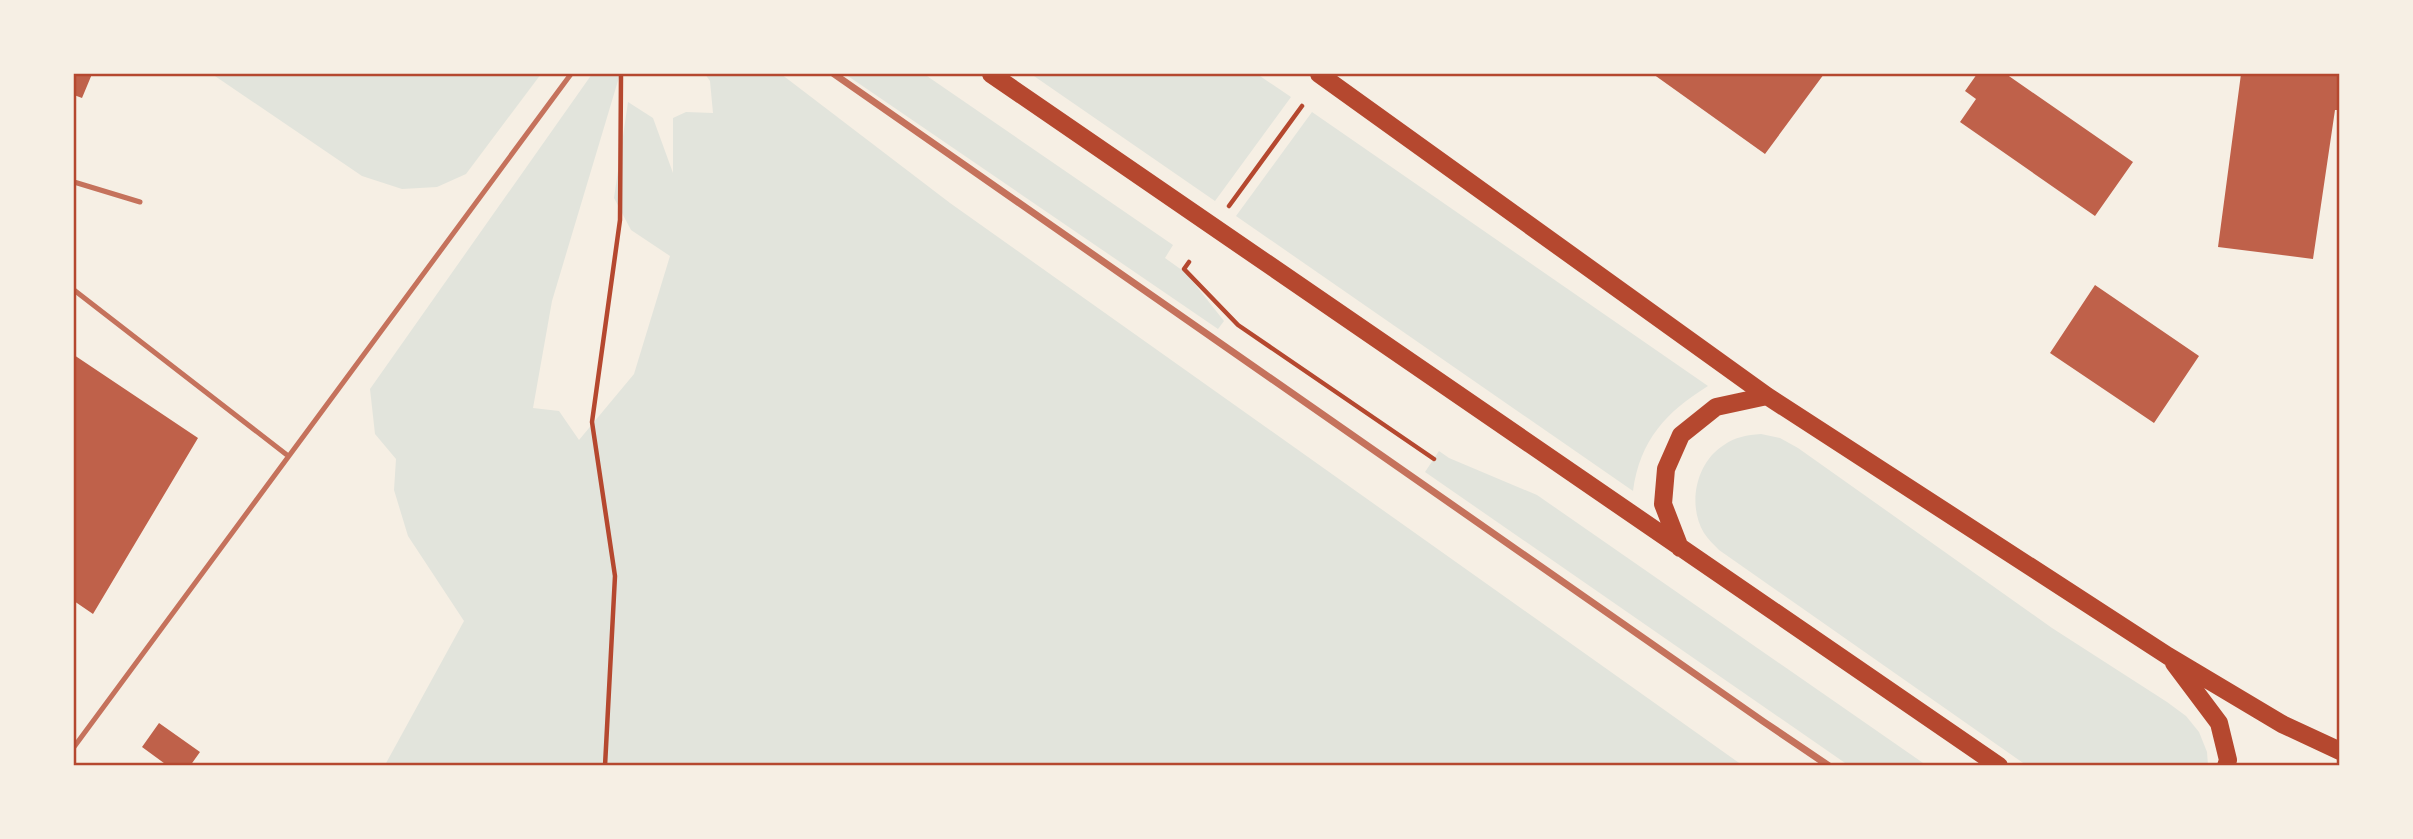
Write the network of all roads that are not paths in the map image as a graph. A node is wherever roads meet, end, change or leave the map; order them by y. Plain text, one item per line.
1 (571, 74) edge
2 (834, 74) edge
3 (990, 74) edge
4 (1319, 74) edge
5 (74, 182) edge
6 (140, 202) dead end
7 (74, 290) edge
8 (1767, 396) junction
9 (287, 455) junction
10 (1680, 548) junction
11 (2168, 656) junction
12 (74, 747) edge
13 (2340, 751) edge
14 (1829, 765) edge
15 (1999, 765) edge
16 (2226, 765) edge

1 - 9 lane
2 - 14 street
3 - 10 main road
4 - 8 main road
5 - 6 lane
7 - 9 lane
8 - 10 main road
8 - 11 main road
9 - 12 lane
10 - 15 main road
11 - 13 main road
11 - 16 main road

